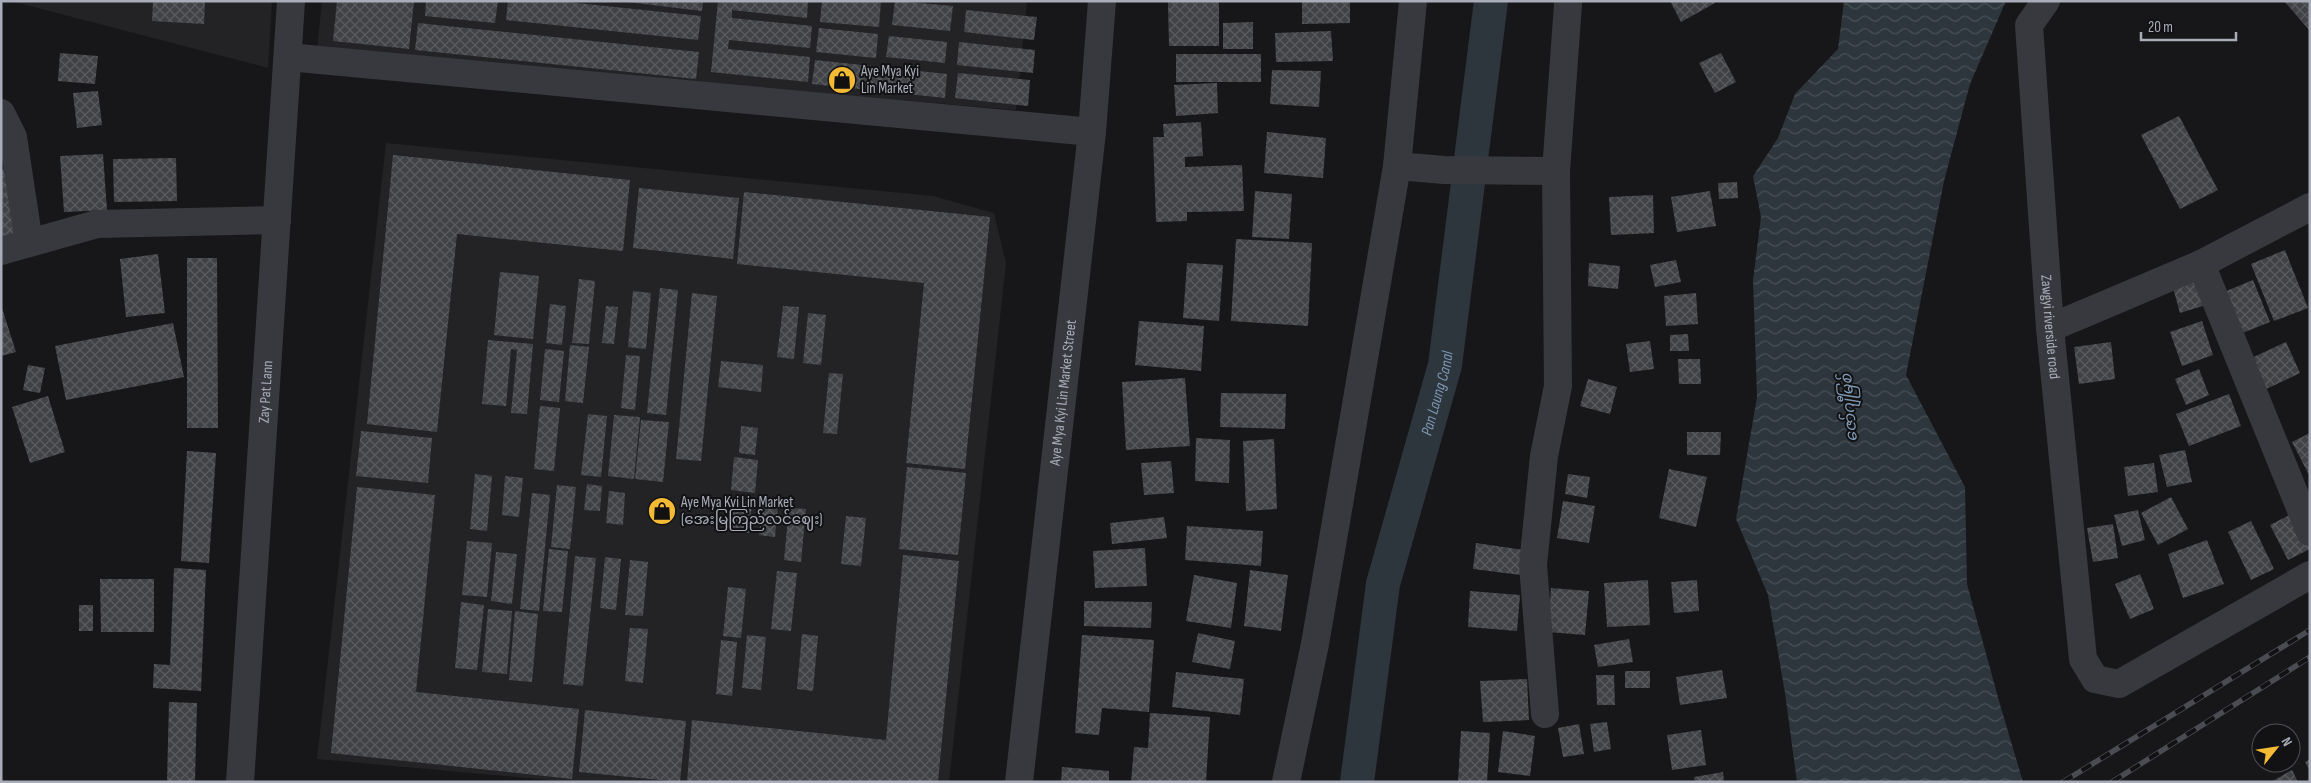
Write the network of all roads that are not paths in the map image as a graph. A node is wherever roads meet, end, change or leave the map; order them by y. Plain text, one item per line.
1 (291, 1) edge
2 (1102, 1) edge
3 (1413, 1) edge
4 (2046, 1) edge
5 (1568, 4) dead end
6 (288, 57) junction
7 (1, 113) edge
8 (1092, 132) junction
9 (1397, 166) junction
10 (1556, 171) junction
11 (2310, 207) edge
12 (277, 220) junction
13 (29, 243) junction
14 (1, 251) edge
15 (2201, 264) junction
16 (2050, 328) junction
17 (2310, 532) edge
18 (2310, 575) edge
19 (1545, 714) dead end
20 (240, 782) edge
21 (1019, 782) edge
22 (1286, 782) edge

1 - 6 street, Zay Pat Lann
2 - 8 street, Aye Mya Kyi Lin Market Street
3 - 9 street
4 - 16 street, Zawgyi riverside road
5 - 10 street
6 - 8 street
6 - 12 street, Zay Pat Lann
7 - 13 street
8 - 21 street, Aye Mya Kyi Lin Market Street
9 - 10 street
9 - 22 street
10 - 19 street
11 - 15 street
12 - 13 street
12 - 20 street, Zay Pat Lann
13 - 14 street
15 - 16 street
15 - 17 street
16 - 18 street, Zawgyi riverside road

